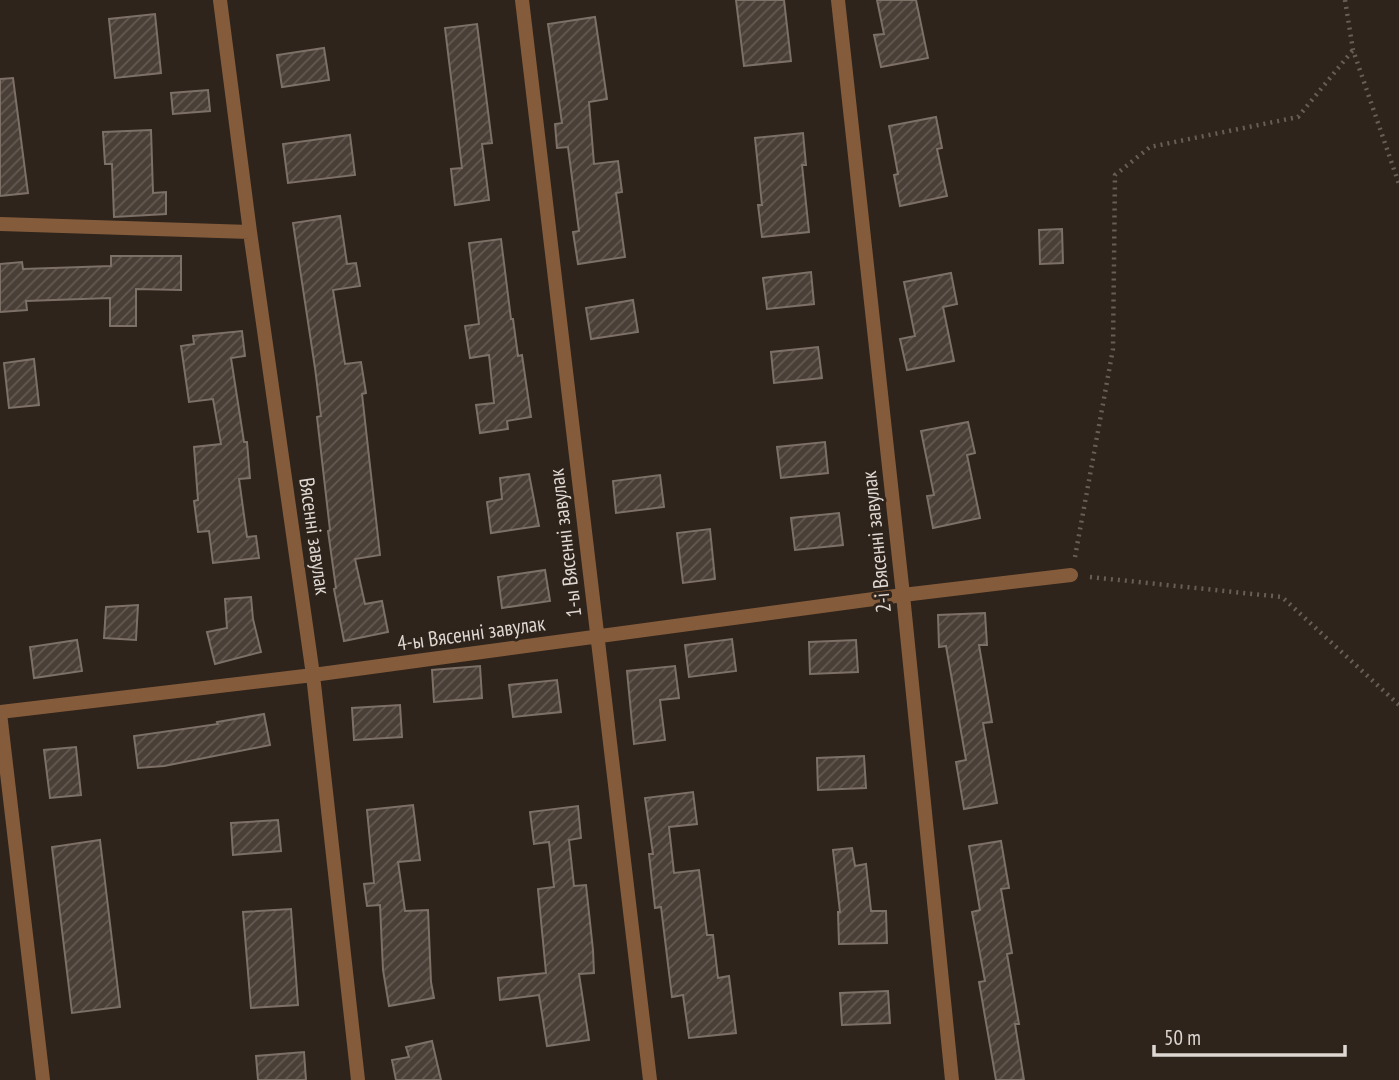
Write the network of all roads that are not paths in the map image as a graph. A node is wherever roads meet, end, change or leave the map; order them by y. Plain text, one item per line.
1 (220, 0) edge
2 (522, 0) edge
3 (838, 0) edge
4 (0, 224) edge
5 (250, 232) junction
6 (1071, 575) road end
7 (903, 595) junction
8 (597, 637) junction
9 (313, 675) junction
10 (0, 712) edge
11 (43, 1080) edge
12 (358, 1080) edge
13 (650, 1080) edge
14 (952, 1080) edge

1 - 5 street, Вясенні завулак
2 - 8 street, 1-ы Вясенні завулак
3 - 7 street, 2-і Вясенні завулак
4 - 5 street
5 - 9 street, Вясенні завулак
6 - 7 street, 4-ы Вясенні завулак
7 - 8 street, 4-ы Вясенні завулак
7 - 14 street, 2-і Вясенні завулак
8 - 9 street, 4-ы Вясенні завулак
8 - 13 street, 1-ы Вясенні завулак
9 - 10 street, 4-ы Вясенні завулак
9 - 12 street, Вясенні завулак
10 - 11 street

